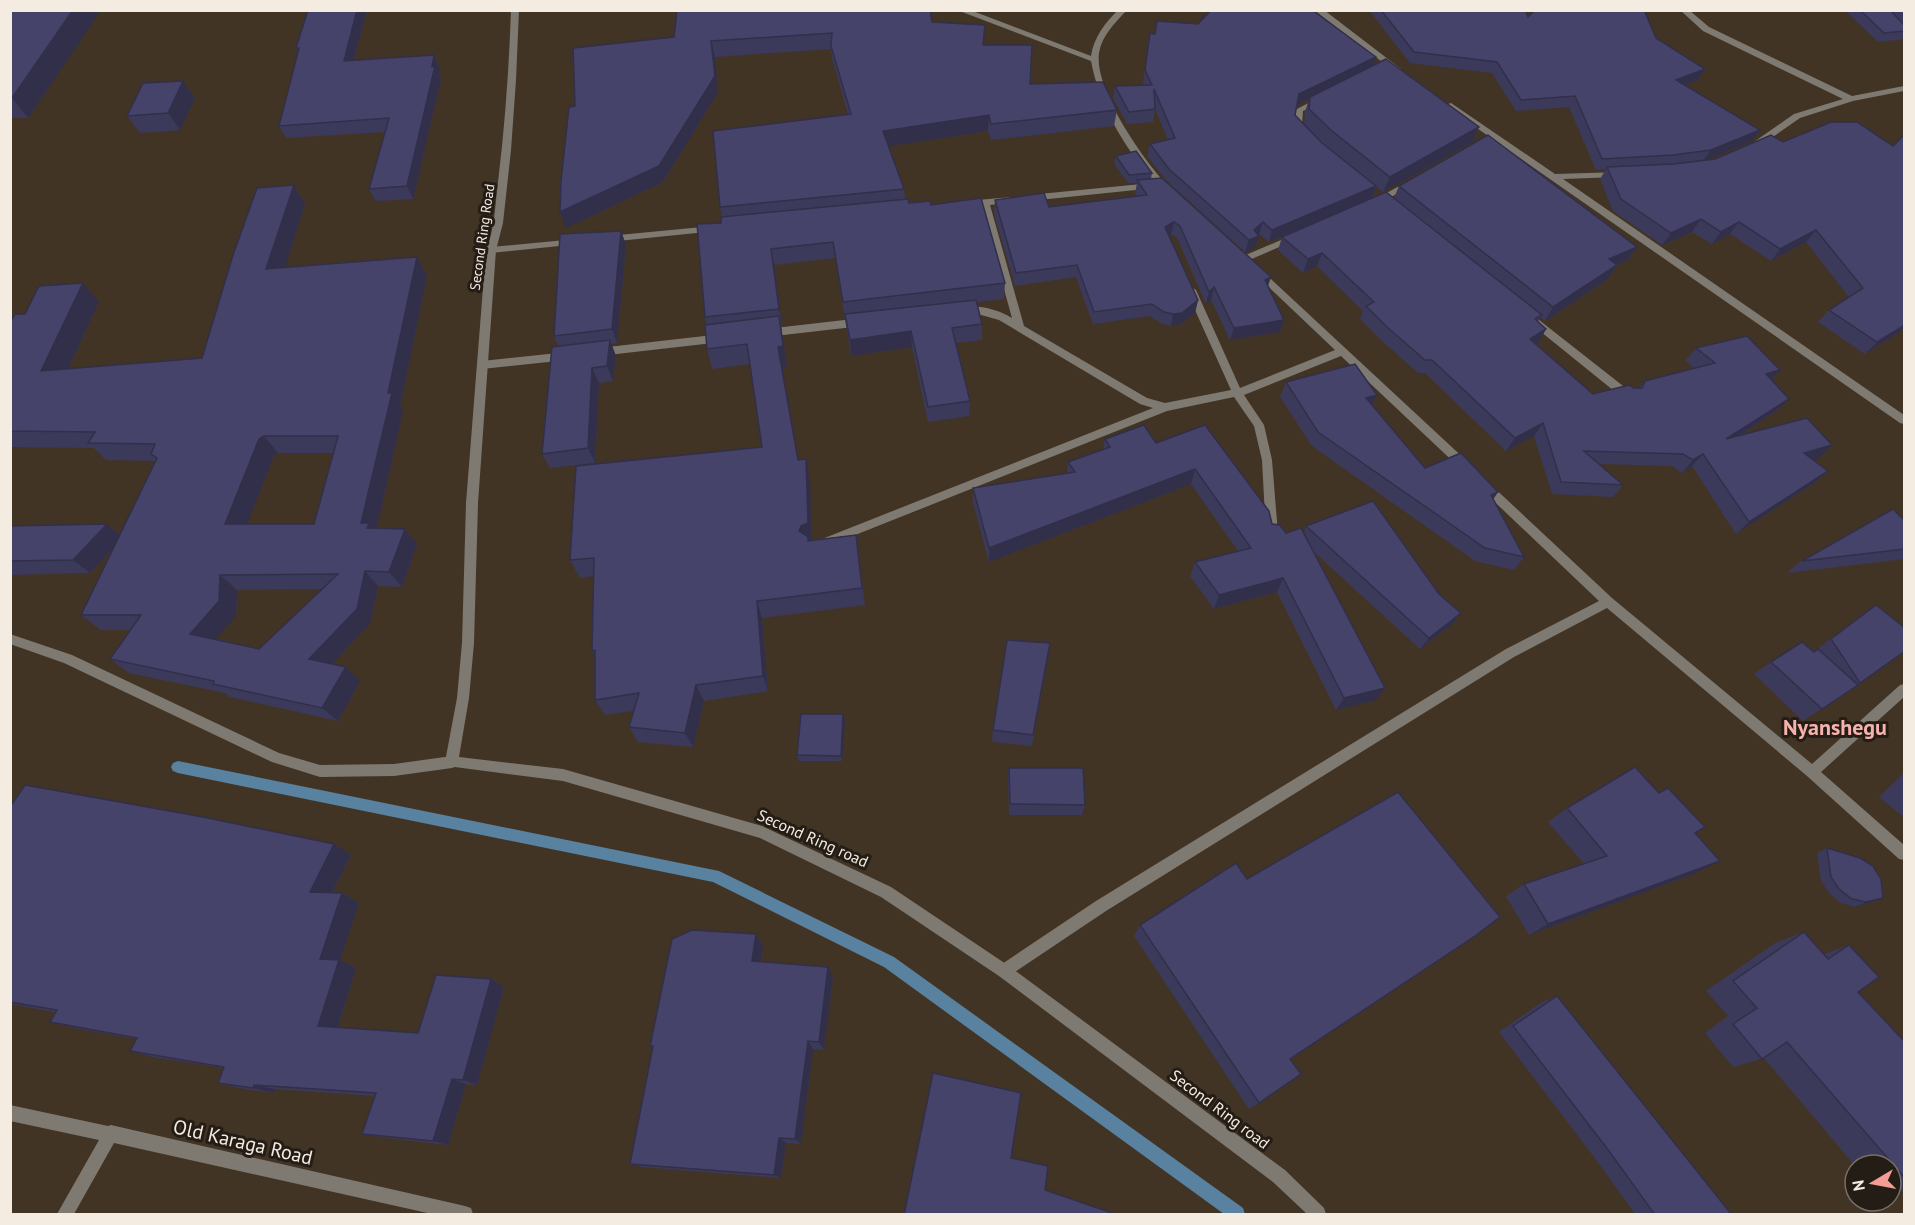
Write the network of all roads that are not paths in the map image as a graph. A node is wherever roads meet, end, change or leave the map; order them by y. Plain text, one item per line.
1 (515, 10) edge
2 (961, 10) edge
3 (1123, 10) edge
4 (1318, 10) edge
5 (1684, 10) edge
6 (1095, 60) junction
7 (1390, 65) junction
8 (1380, 70) edge
9 (1409, 78) edge
10 (1905, 89) edge
11 (1330, 95) edge
12 (1437, 97) edge
13 (1851, 99) junction
14 (1306, 135) edge
15 (1494, 136) junction
16 (1484, 142) edge
17 (1746, 150) edge
18 (1633, 173) edge
19 (1423, 176) edge
20 (1554, 177) junction
21 (1162, 185) junction
22 (1374, 192) edge
23 (1383, 199) junction
24 (1178, 200) edge
25 (985, 202) junction
26 (1372, 203) edge
27 (950, 206) edge
28 (1392, 206) edge
29 (726, 228) edge
30 (1308, 231) edge
31 (597, 240) edge
32 (585, 241) edge
33 (491, 250) junction
34 (1187, 281) edge
35 (951, 312) edge
36 (1528, 315) edge
37 (868, 321) edge
38 (1020, 328) junction
39 (751, 335) edge
40 (728, 337) edge
41 (1344, 351) junction
42 (587, 353) edge
43 (576, 355) edge
44 (482, 365) junction
45 (1237, 393) junction
46 (1628, 396) edge
47 (1165, 407) junction
48 (1905, 420) edge
49 (1272, 534) edge
50 (811, 548) edge
51 (1608, 602) junction
52 (10, 639) edge
53 (1905, 689) edge
54 (452, 762) junction
55 (1812, 772) junction
56 (1905, 854) edge
57 (1004, 970) junction
58 (10, 1113) edge
59 (111, 1133) junction
60 (65, 1215) edge
61 (465, 1215) edge
62 (1318, 1215) edge

1 - 33 street, Second Ring Road
2 - 6 street
3 - 6 street
4 - 7 street
5 - 13 street
6 - 21 street
7 - 8 street
7 - 9 street
10 - 13 street
11 - 14 street
12 - 15 street
13 - 17 street
15 - 16 street
15 - 20 street
18 - 20 street
19 - 23 street
20 - 48 street
21 - 24 street
21 - 25 street
22 - 23 street
23 - 26 street
23 - 28 street
25 - 27 street
25 - 38 street
29 - 31 street
30 - 41 street
32 - 33 street
33 - 44 street, Second Ring Road
34 - 45 street
35 - 38 street
36 - 46 street
37 - 39 street
38 - 47 street
40 - 42 street
41 - 45 street
41 - 51 street
43 - 44 street
44 - 54 street, Second Ring Road
45 - 47 street
45 - 49 street
47 - 50 street
51 - 55 street
51 - 57 street
52 - 54 street, Second Ring road
53 - 55 street
54 - 57 street, Second Ring road
55 - 56 street
57 - 62 street, Second Ring road
58 - 59 street, Old Karaga Road
59 - 60 street
59 - 61 street, Old Karaga Road

